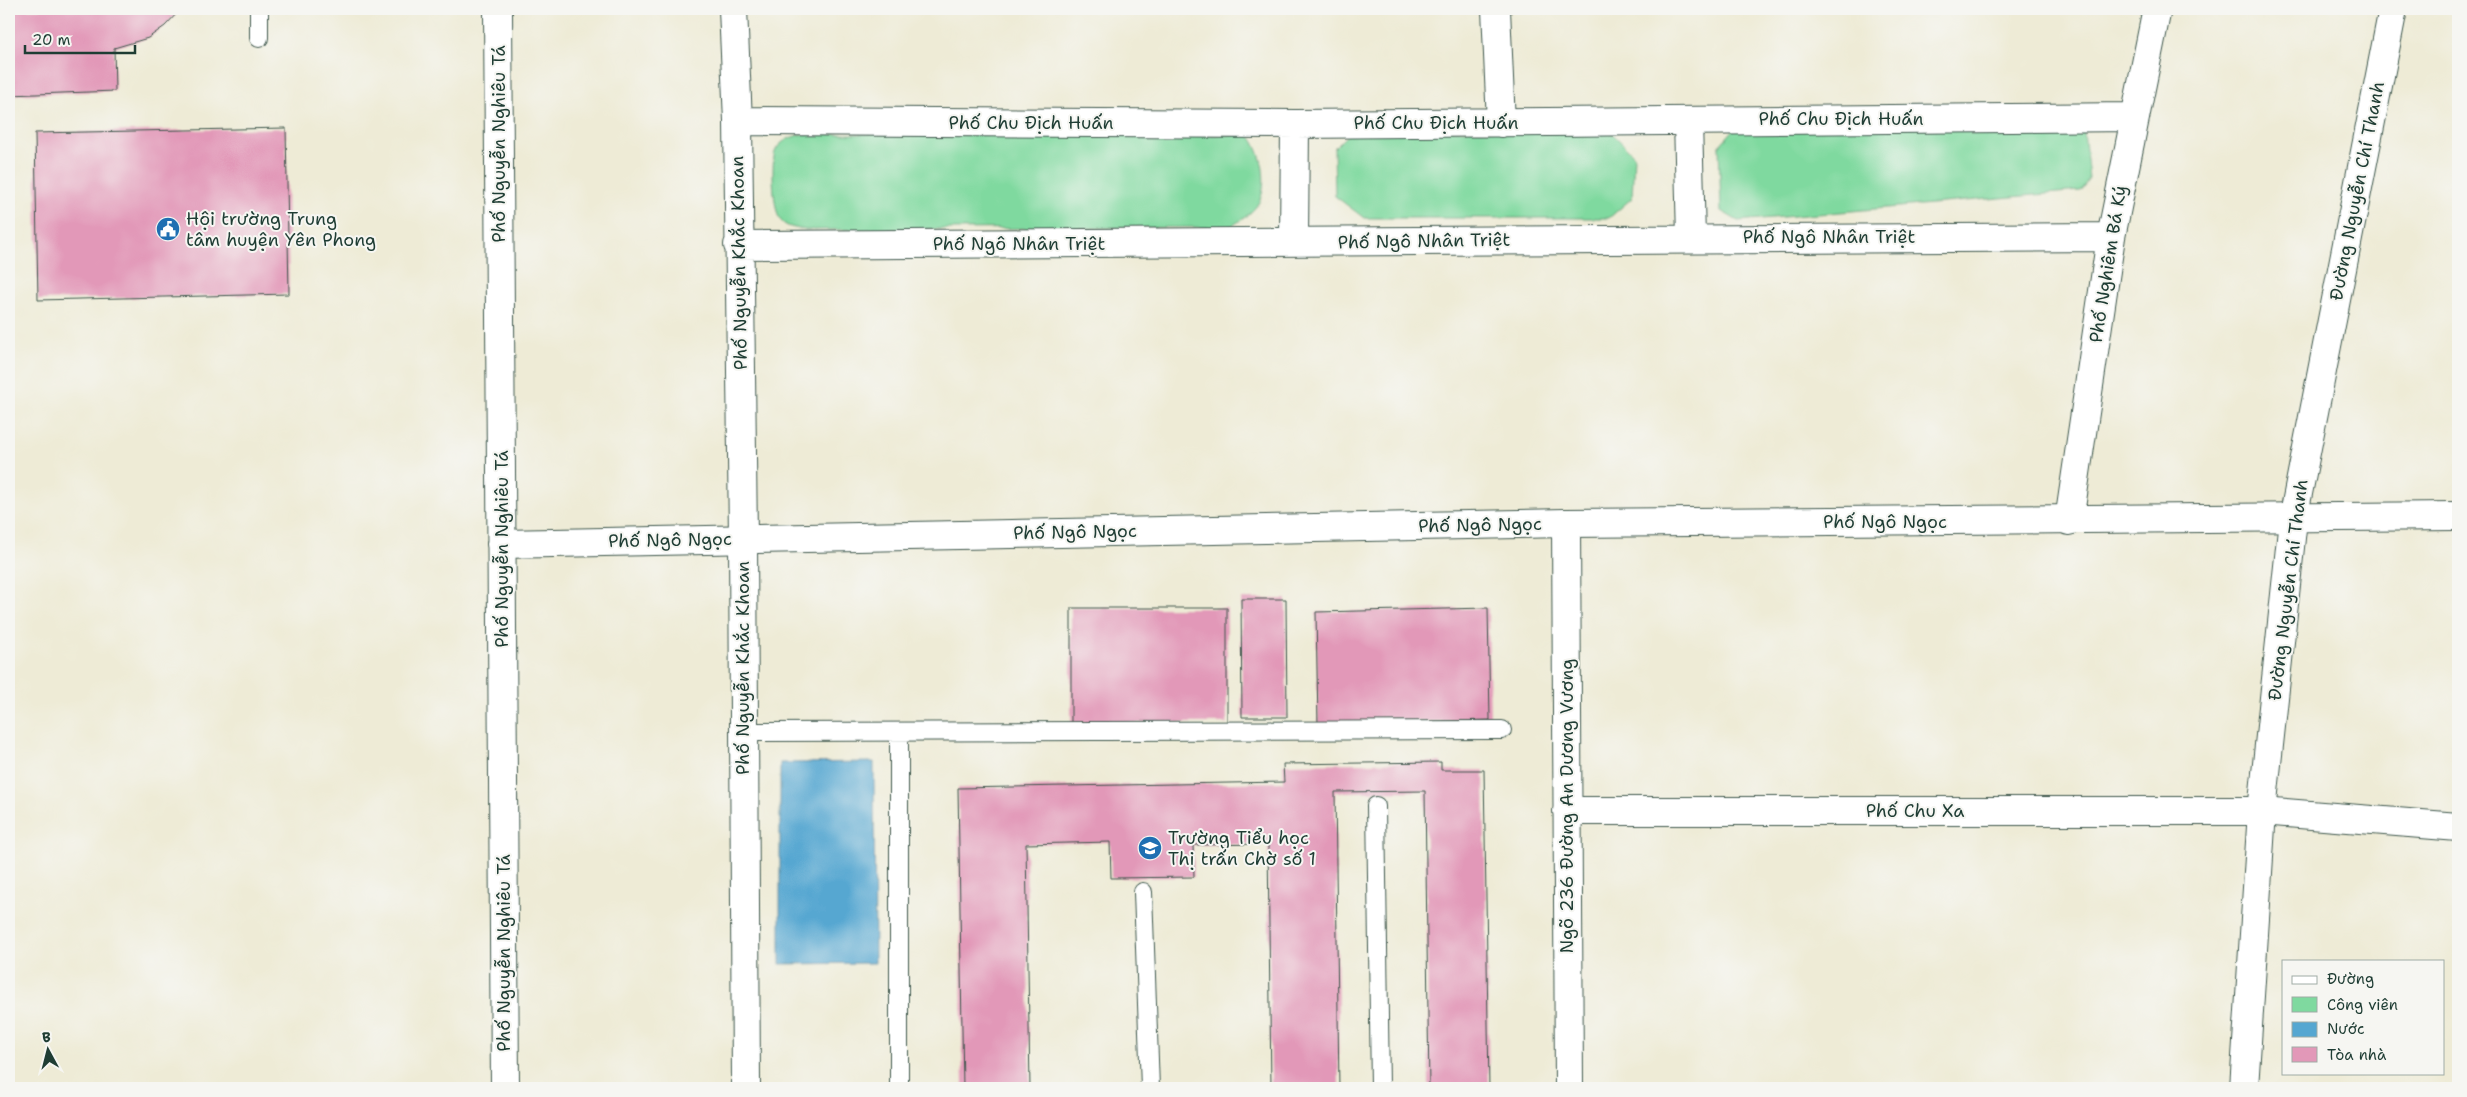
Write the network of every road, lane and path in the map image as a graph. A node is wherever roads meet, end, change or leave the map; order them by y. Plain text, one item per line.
1 (259, 9) edge
2 (498, 9) edge
3 (733, 9) edge
4 (1496, 9) edge
5 (2157, 9) edge
6 (2393, 9) edge
7 (259, 38) dead end
8 (2134, 117) junction
9 (738, 121) junction
10 (1688, 121) junction
11 (1501, 123) junction
12 (1295, 124) junction
13 (2111, 237) junction
14 (1690, 238) junction
15 (1294, 242) junction
16 (738, 245) junction
17 (2458, 516) edge
18 (2293, 519) junction
19 (2069, 521) junction
20 (1566, 523) junction
21 (743, 538) junction
22 (502, 544) junction
23 (1502, 730) dead end
24 (744, 732) junction
25 (899, 732) junction
26 (1376, 806) dead end
27 (1567, 811) junction
28 (2262, 811) junction
29 (2458, 827) edge
30 (1143, 892) dead end
31 (505, 1088) edge
32 (746, 1088) edge
33 (899, 1088) edge
34 (1150, 1088) edge
35 (1380, 1088) edge
36 (1569, 1088) edge
37 (2244, 1088) edge

1 - 7 lane
2 - 22 street, Phố Nguyễn Nghiêu Tá
3 - 9 street, Phố Nguyễn Khắc Khoan
4 - 11 street
5 - 8 street, Phố Nghiêm Bá Ký
6 - 18 street, Đường Nguyễn Chí Thanh
8 - 10 street, Phố Chu Địch Huấn
8 - 13 street, Phố Nghiêm Bá Ký
9 - 12 street, Phố Chu Địch Huấn
9 - 16 street, Phố Nguyễn Khắc Khoan
10 - 11 street, Phố Chu Địch Huấn
10 - 14 street
11 - 12 street, Phố Chu Địch Huấn
12 - 15 street
13 - 14 street, Phố Ngô Nhân Triệt
13 - 19 street, Phố Nghiêm Bá Ký
14 - 15 street, Phố Ngô Nhân Triệt
15 - 16 street, Phố Ngô Nhân Triệt
16 - 21 street, Phố Nguyễn Khắc Khoan
17 - 18 street, Phố Ngô Ngọc
18 - 19 street, Phố Ngô Ngọc
18 - 28 street, Đường Nguyễn Chí Thanh
19 - 20 street, Phố Ngô Ngọc
20 - 21 street, Phố Ngô Ngọc
20 - 27 street, Ngõ 236 Đường An Dương Vương
21 - 22 street, Phố Ngô Ngọc
21 - 24 street, Phố Nguyễn Khắc Khoan
22 - 31 street, Phố Nguyễn Nghiêu Tá
23 - 25 lane
24 - 25 lane
24 - 32 street, Phố Nguyễn Khắc Khoan
25 - 33 lane
26 - 35 lane
27 - 28 street, Phố Chu Xa
27 - 36 street, Ngõ 236 Đường An Dương Vương
28 - 29 street, Phố Chu Xa
28 - 37 street, Đường Nguyễn Chí Thanh
30 - 34 lane

